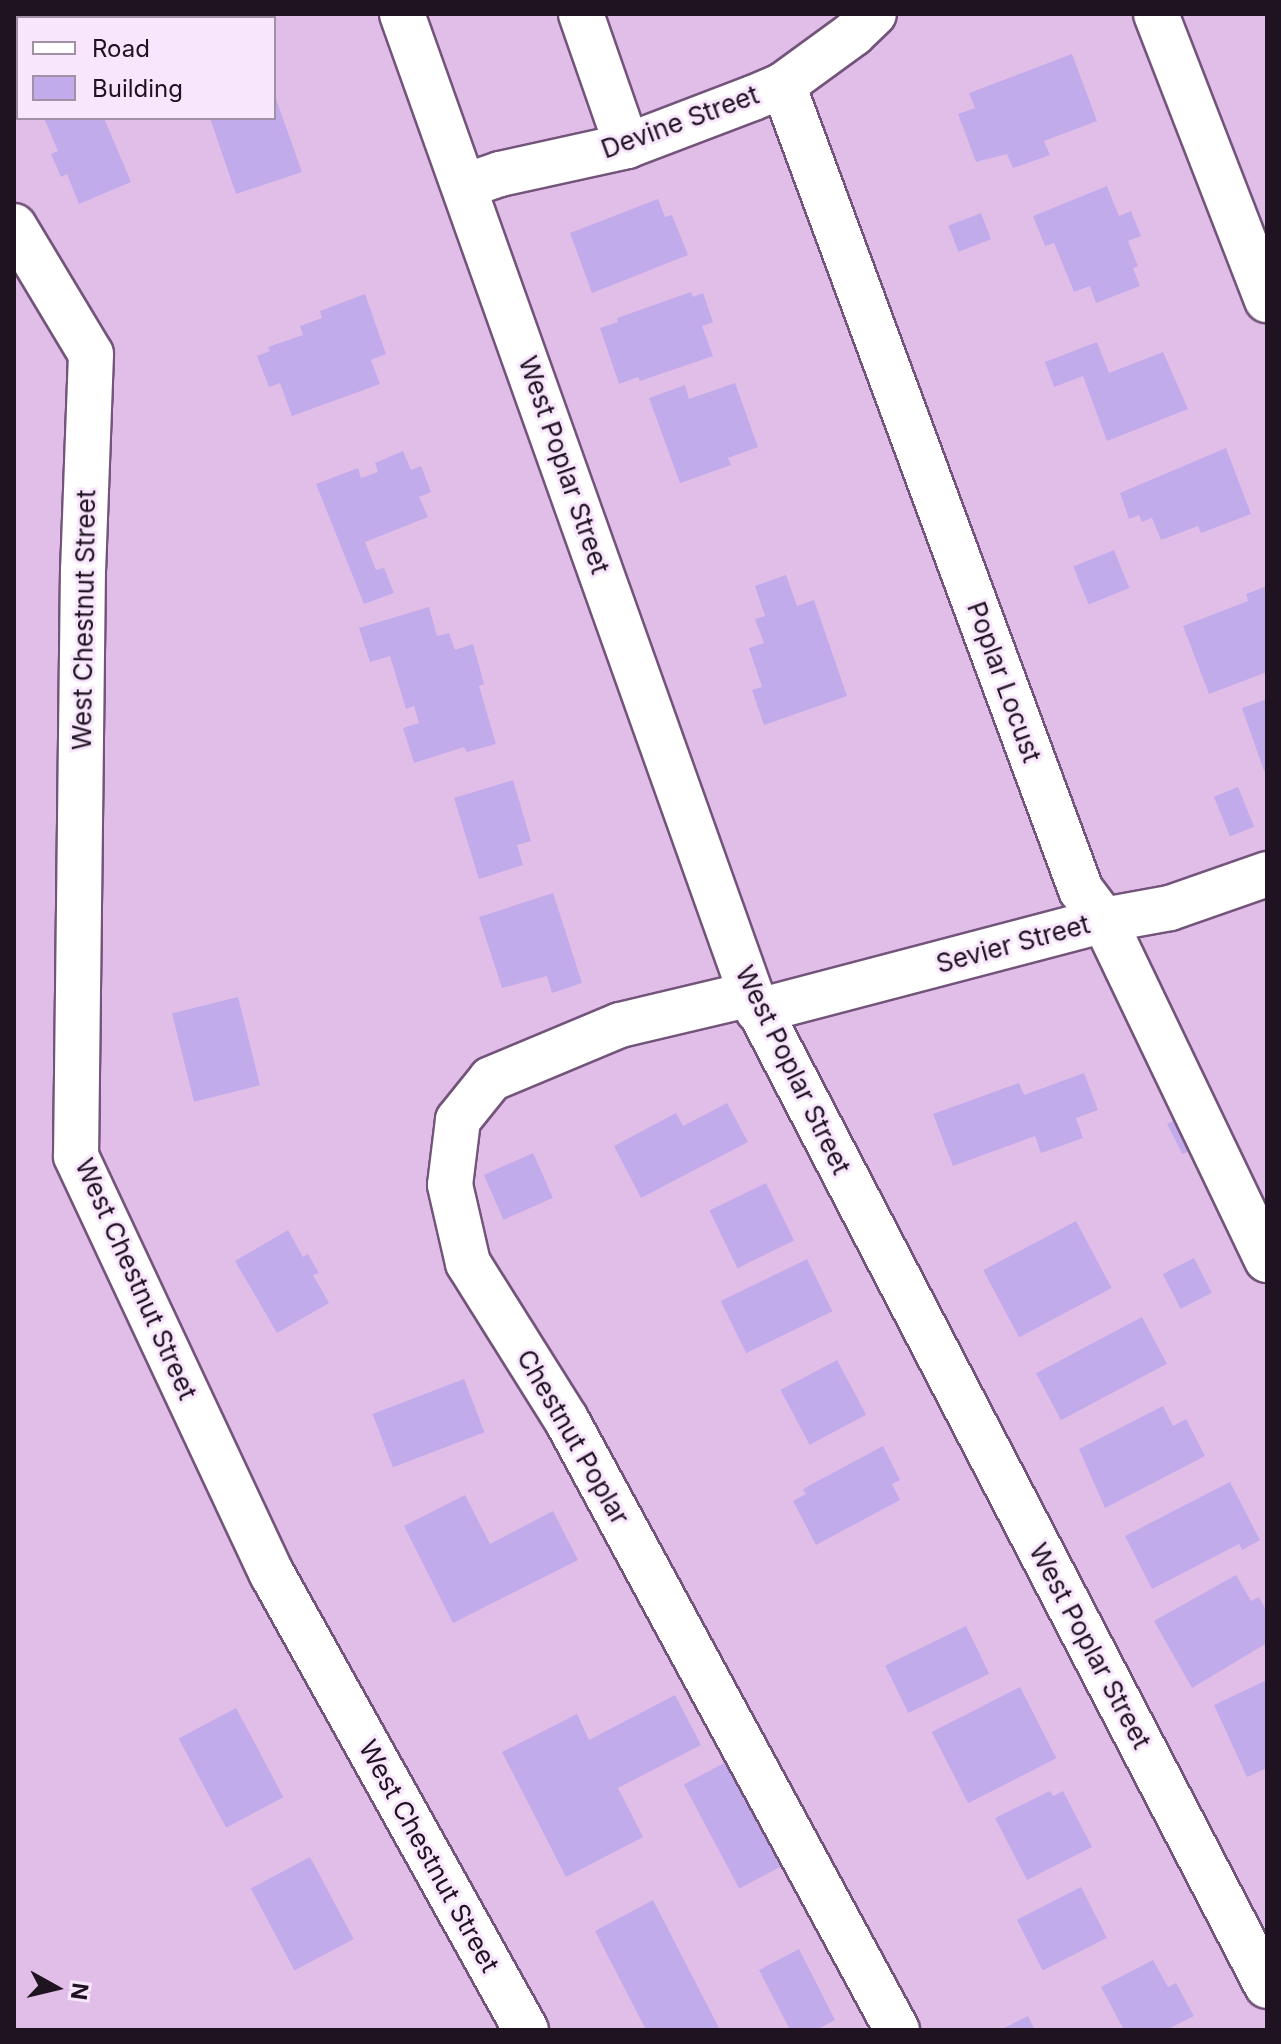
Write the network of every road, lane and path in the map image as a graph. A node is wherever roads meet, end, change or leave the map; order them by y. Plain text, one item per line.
1 (402, 14) edge
2 (581, 14) edge
3 (874, 14) edge
4 (1156, 14) edge
5 (783, 85) junction
6 (627, 146) junction
7 (465, 186) junction
8 (14, 226) edge
9 (1267, 300) edge
10 (1267, 874) edge
11 (1104, 920) junction
12 (754, 1002) junction
13 (1267, 1260) edge
14 (1267, 1986) edge
15 (526, 2030) edge
16 (897, 2030) edge

1 - 7 street, West Poplar Street
2 - 6 street
3 - 5 street, Devine Street
4 - 9 street
5 - 6 street, Devine Street
5 - 11 street, Poplar Locust
6 - 7 street, Devine Street
7 - 12 street, West Poplar Street
8 - 15 street, West Chestnut Street
10 - 11 street, Sevier Street
11 - 12 street, Sevier Street
11 - 13 street, Poplar Locust
12 - 14 street, West Poplar Street
12 - 16 street, Chestnut Poplar

